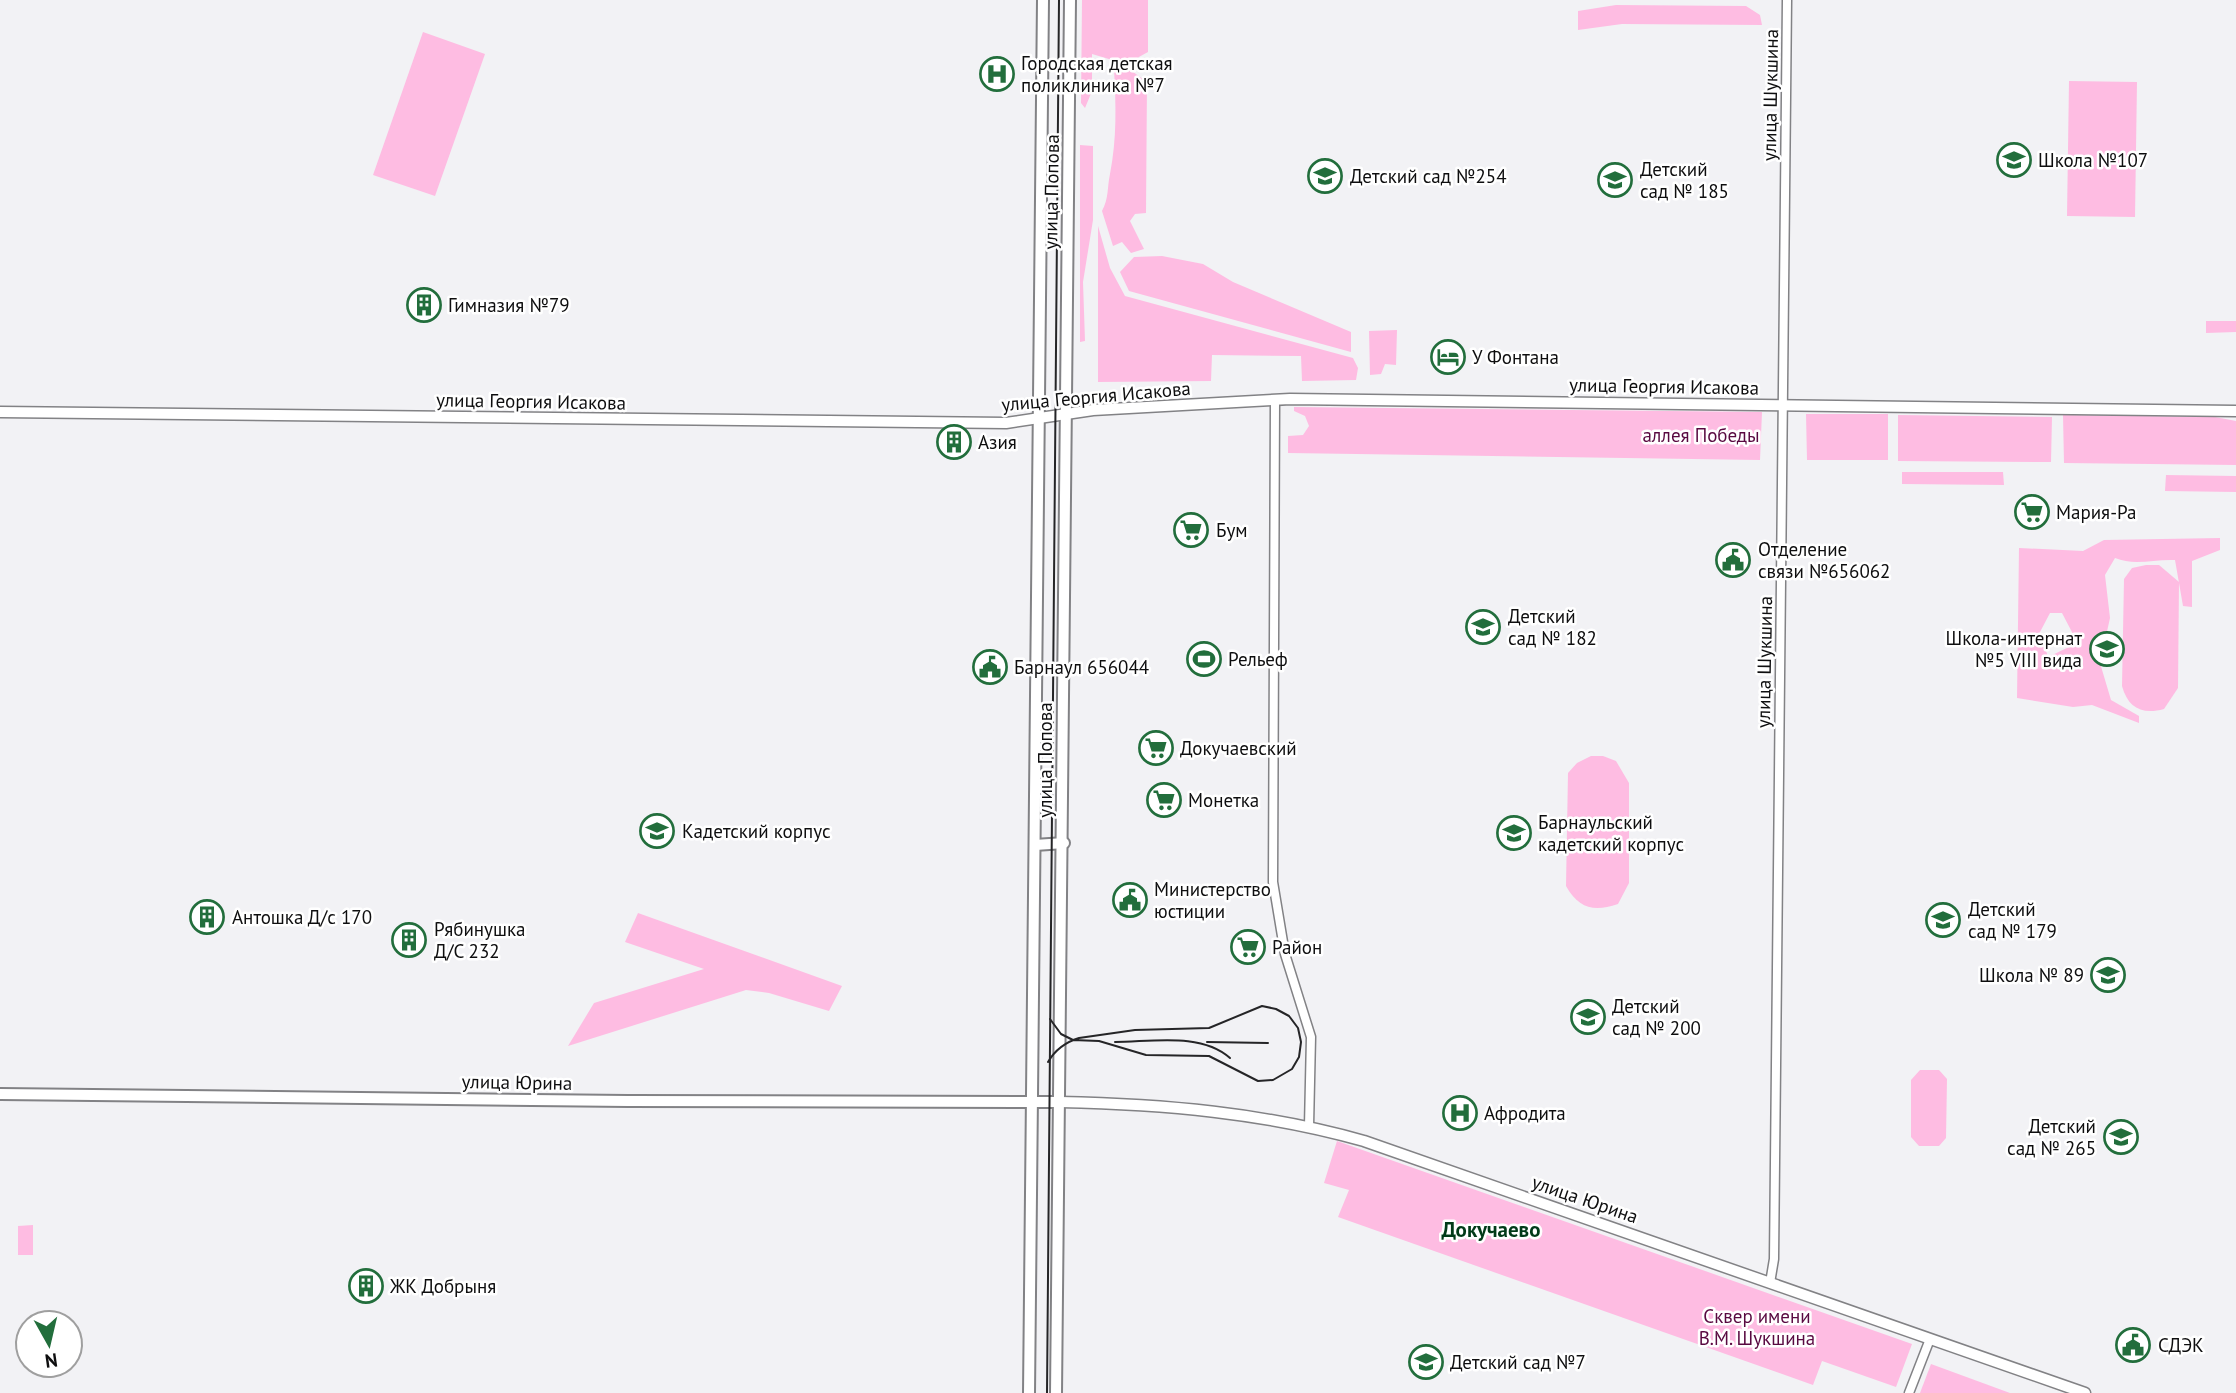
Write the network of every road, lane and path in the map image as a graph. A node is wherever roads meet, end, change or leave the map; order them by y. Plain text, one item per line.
1 (1043, 0) edge
2 (1070, 0) edge
3 (1787, 0) edge
4 (1275, 400) junction
5 (1783, 405) junction
6 (2236, 411) edge
7 (0, 412) edge
8 (1066, 416) junction
9 (1038, 420) junction
10 (1064, 843) junction
11 (1035, 845) junction
12 (0, 1094) edge
13 (1033, 1102) junction
14 (1060, 1102) junction
15 (1309, 1126) junction
16 (1770, 1283) junction
17 (1930, 1339) junction
18 (1029, 1393) edge
19 (1056, 1393) edge
20 (1909, 1393) edge
21 (2085, 1393) edge

1 - 9 main road, улица Попова
2 - 8 main road, улица Попова
3 - 5 street, улица Шукшина
4 - 5 street, улица Георгия Исакова
4 - 8 street, улица Георгия Исакова
4 - 15 street
5 - 6 street, улица Георгия Исакова
5 - 16 street, улица Шукшина
7 - 9 street, улица Георгия Исакова
8 - 9 street, улица Георгия Исакова
8 - 10 main road, улица Попова
9 - 11 main road, улица Попова
10 - 11 main road
10 - 14 main road, улица Попова
11 - 13 main road, улица Попова
12 - 13 main road, улица Юрина
13 - 14 main road, улица Юрина
13 - 18 main road, улица Попова
14 - 15 street, улица Юрина
14 - 19 main road, улица Попова
15 - 16 street, улица Юрина
16 - 17 street, улица Юрина
17 - 20 street
17 - 21 street, улица Юрина

